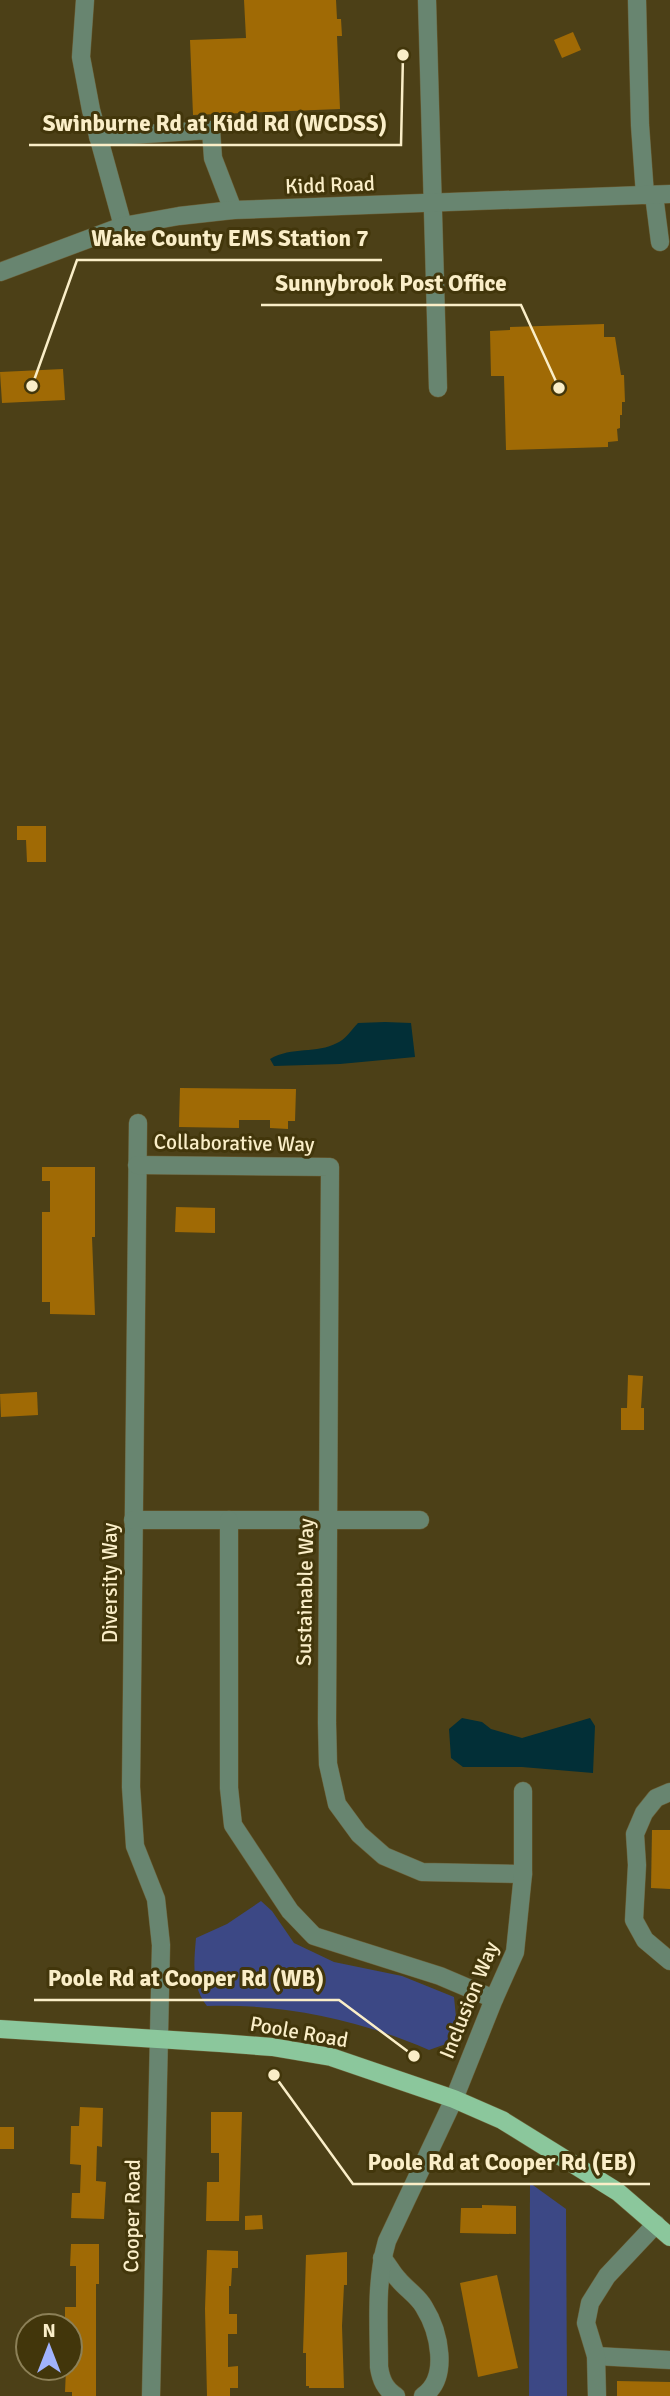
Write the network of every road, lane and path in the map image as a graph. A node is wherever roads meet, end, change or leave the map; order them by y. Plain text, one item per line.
1 (85, 0) edge
2 (427, 0) edge
3 (637, 0) edge
4 (98, 136) junction
5 (656, 195) edge
6 (434, 204) junction
7 (233, 210) junction
8 (123, 226) junction
9 (660, 242) dead end
10 (0, 272) edge
11 (438, 388) dead end
12 (138, 1123) dead end
13 (137, 1165) junction
14 (330, 1167) joint
15 (133, 1520) junction
16 (229, 1520) junction
17 (328, 1520) junction
18 (420, 1520) dead end
19 (523, 1791) dead end
20 (670, 1792) edge
21 (523, 1874) junction
22 (670, 1961) edge
23 (494, 1999) junction
24 (0, 2029) edge
25 (159, 2038) junction
26 (454, 2099) junction
27 (656, 2224) junction
28 (670, 2236) edge
29 (382, 2258) junction
30 (596, 2356) junction
31 (670, 2360) edge
32 (151, 2396) edge
33 (396, 2396) edge
34 (423, 2396) edge
35 (597, 2396) edge

1 - 4 street
2 - 6 street
3 - 5 street
4 - 7 street
4 - 8 street
5 - 6 street, Kidd Road
5 - 9 street
6 - 7 street, Kidd Road
6 - 11 street
7 - 8 street, Kidd Road
8 - 10 street, Kidd Road
12 - 13 street, Diversity Way
13 - 14 street, Collaborative Way
13 - 15 street, Diversity Way
14 - 17 street, Sustainable Way
15 - 16 street
15 - 25 street, Diversity Way
16 - 17 street
16 - 23 street
17 - 18 street
17 - 21 street, Sustainable Way
19 - 21 street, Inclusion Way
20 - 22 street
21 - 23 street, Inclusion Way
23 - 26 street, Inclusion Way
24 - 25 main road, Poole Road
25 - 26 main road, Poole Road
25 - 32 street, Cooper Road
26 - 27 main road, Poole Road
26 - 29 street, Inclusion Way
27 - 28 main road, Poole Road
27 - 30 street
29 - 33 street, Inclusion Way
29 - 34 street
30 - 31 street
30 - 35 street

